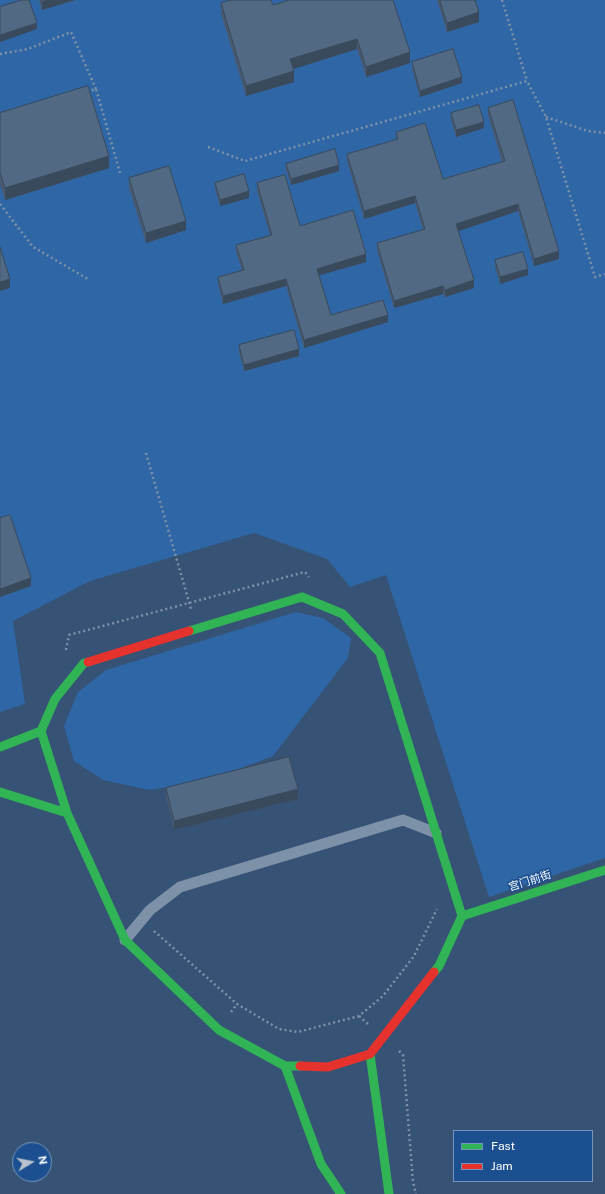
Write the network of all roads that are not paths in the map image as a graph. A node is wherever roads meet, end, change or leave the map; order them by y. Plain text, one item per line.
1 (40, 731) junction
2 (0, 747) edge
3 (0, 792) edge
4 (67, 813) junction
5 (436, 833) junction
6 (605, 870) edge
7 (462, 916) junction
8 (125, 940) junction
9 (370, 1054) junction
10 (285, 1066) junction
11 (341, 1194) edge
12 (389, 1194) edge

1 - 2 street
1 - 4 street
1 - 5 street
3 - 4 street
4 - 8 street
5 - 7 street
5 - 8 lane
6 - 7 street, 宫门前街
7 - 9 street
8 - 10 street
9 - 10 street
9 - 12 street
10 - 11 street

